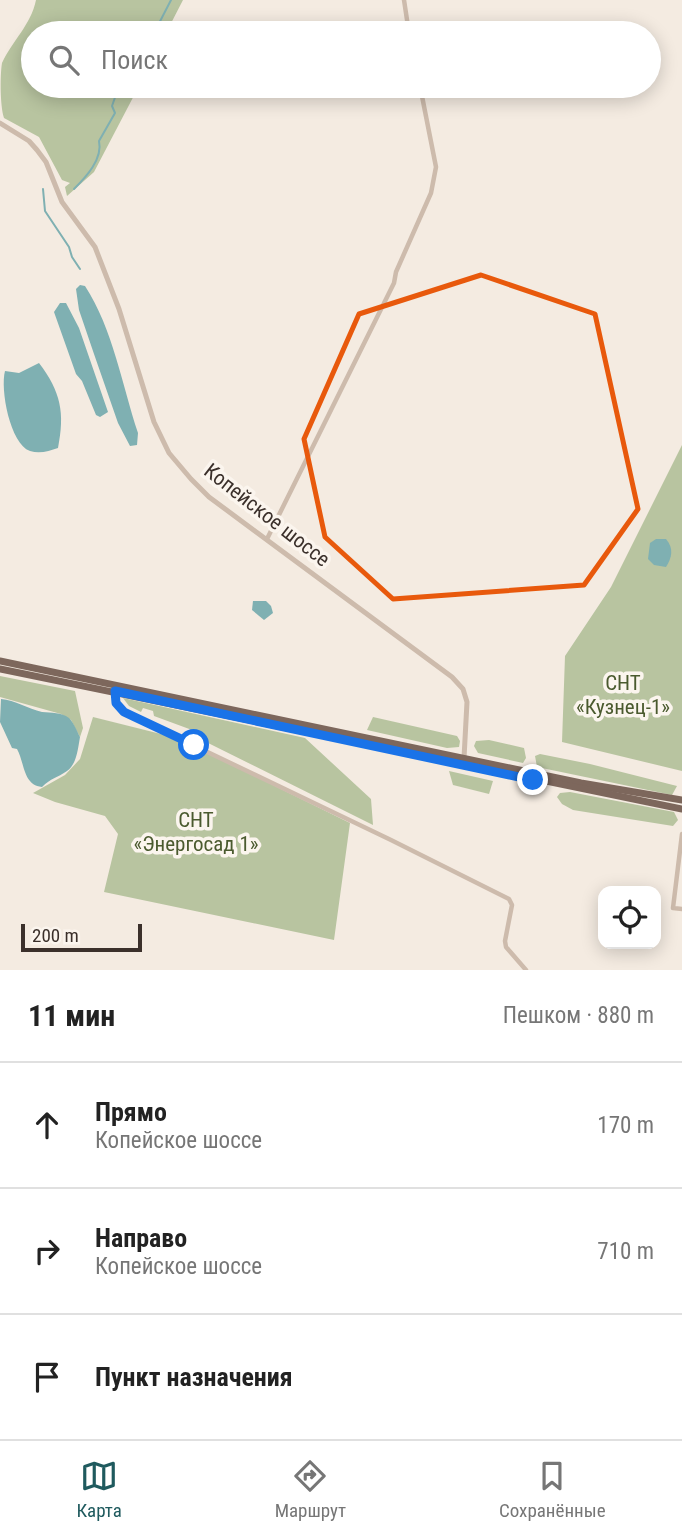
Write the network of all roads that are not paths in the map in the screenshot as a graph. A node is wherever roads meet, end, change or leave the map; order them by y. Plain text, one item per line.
1 (404, 0) edge
2 (407, 21) edge
3 (422, 98) edge
4 (0, 123) edge
5 (267, 539) junction
6 (0, 661) edge
7 (0, 669) edge
8 (115, 691) junction
9 (463, 762) junction
10 (682, 800) edge
11 (682, 809) edge
12 (682, 834) edge
13 (682, 909) edge
14 (526, 970) edge

1 - 2 street
3 - 5 street
4 - 5 street, Копейское шоссе
5 - 9 street, Копейское шоссе
6 - 9 main road
7 - 8 main road
8 - 9 main road
8 - 14 street
9 - 10 main road
9 - 11 main road
12 - 13 street

